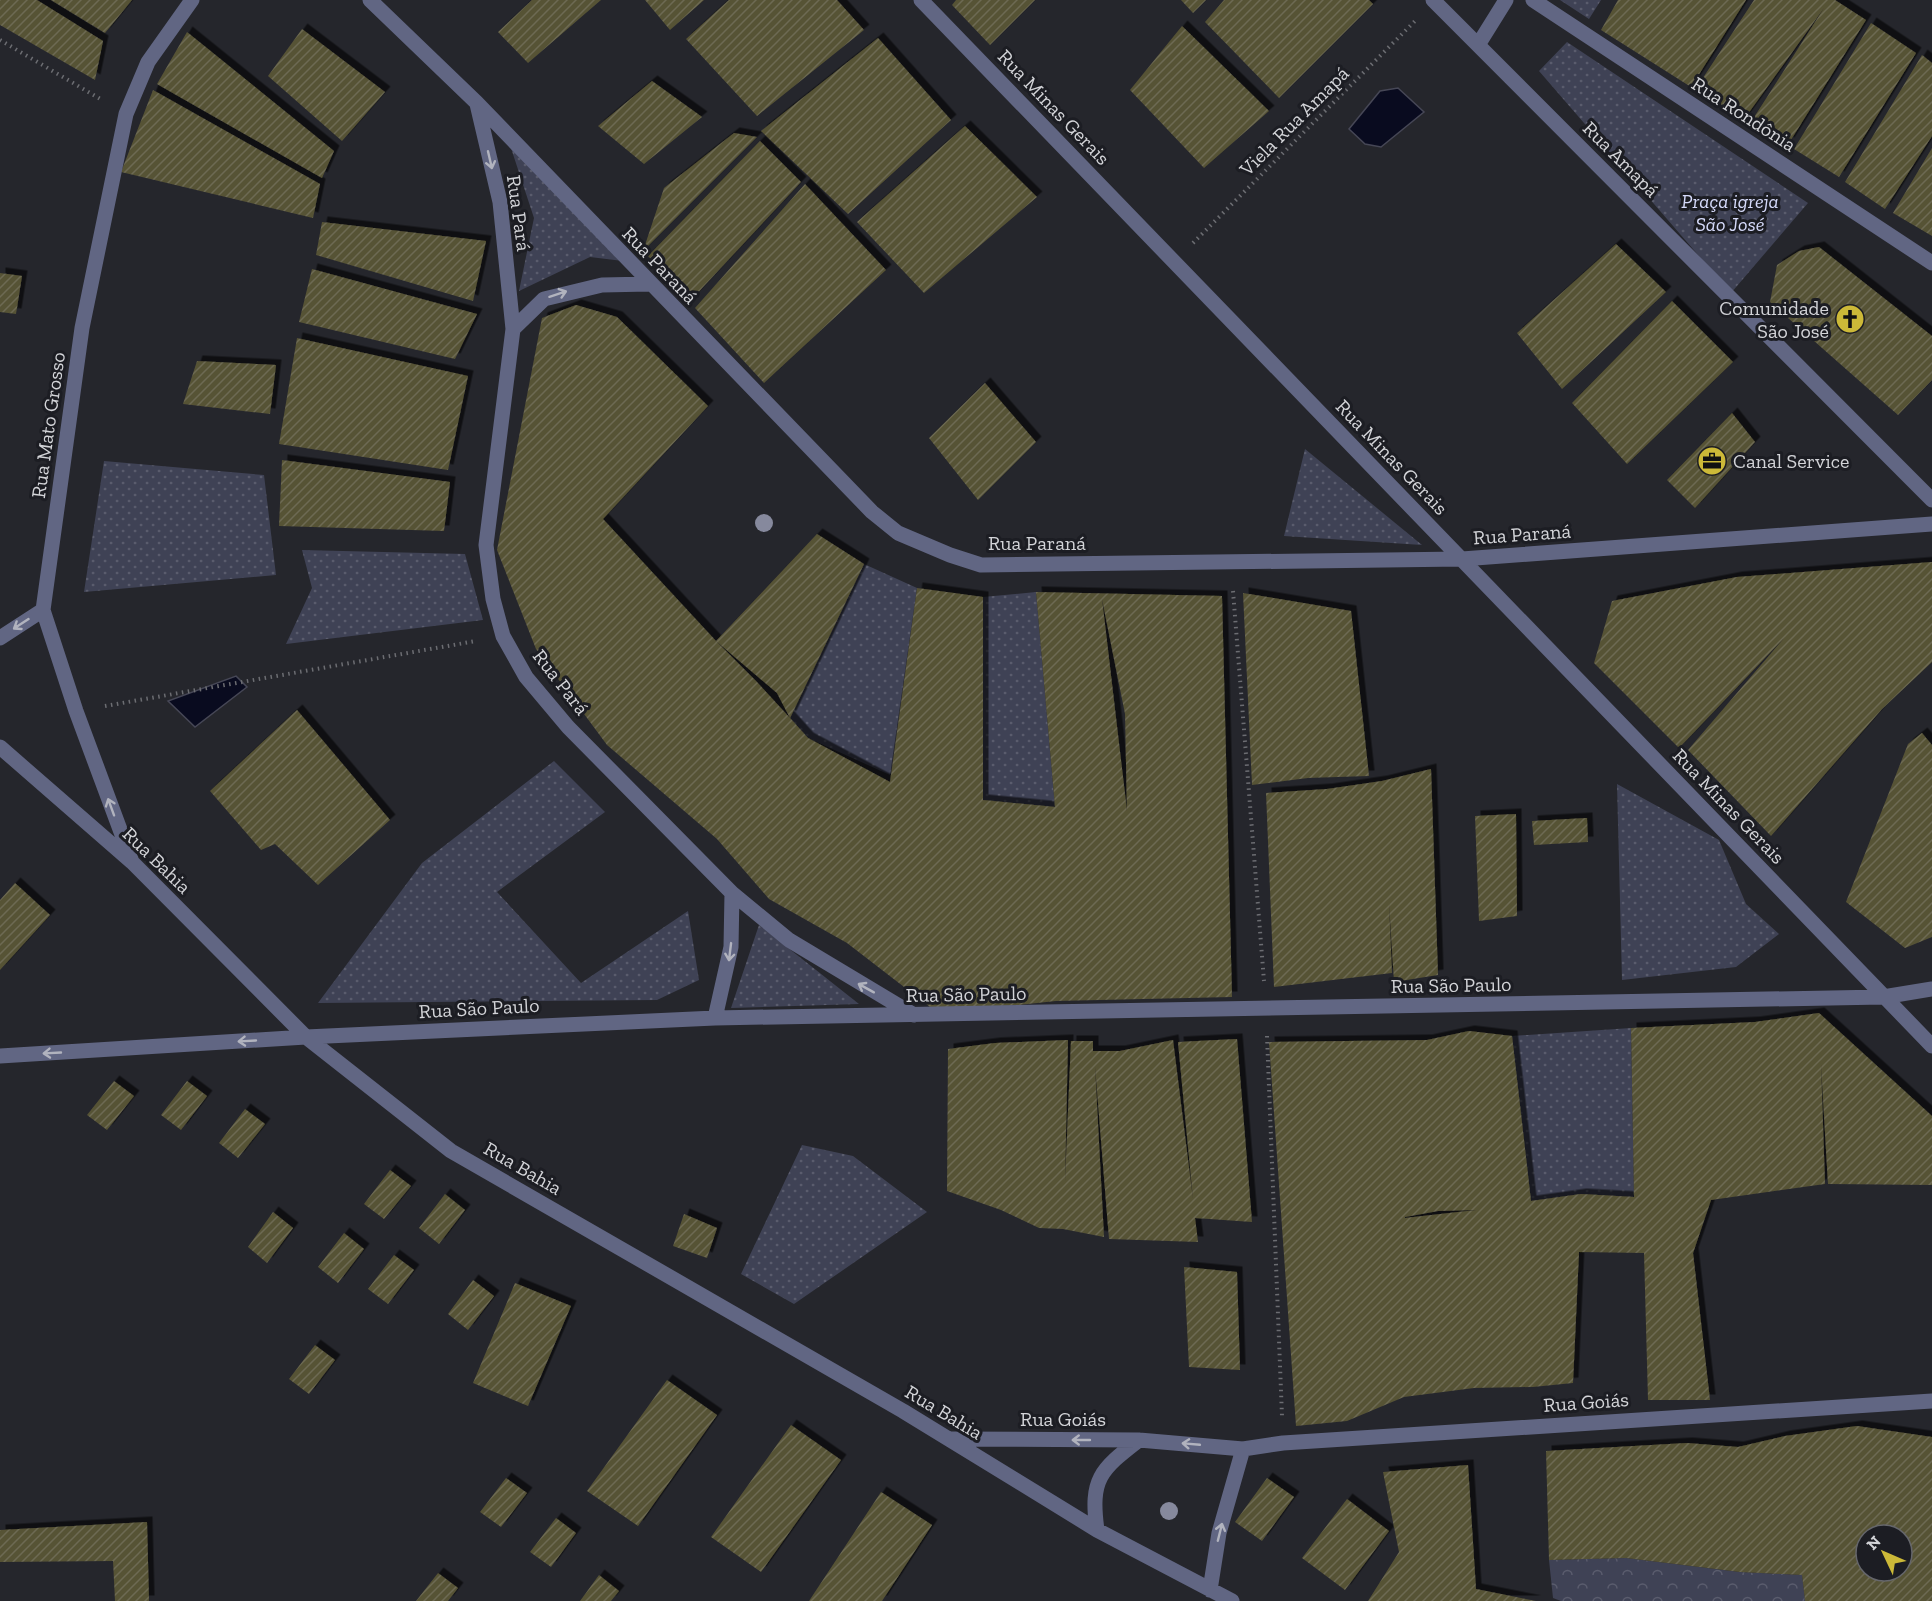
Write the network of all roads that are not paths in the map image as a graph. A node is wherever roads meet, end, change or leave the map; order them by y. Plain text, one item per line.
1 (192, 0) edge
2 (370, 0) edge
3 (921, 0) edge
4 (1506, 0) edge
5 (1533, 0) edge
6 (1434, 1) edge
7 (1478, 45) junction
8 (477, 103) junction
9 (1932, 263) edge
10 (649, 284) junction
11 (513, 329) junction
12 (1932, 500) edge
13 (1932, 524) edge
14 (1462, 559) junction
15 (43, 610) junction
16 (0, 638) edge
17 (0, 747) edge
18 (132, 862) junction
19 (732, 893) junction
20 (1932, 989) edge
21 (1883, 997) junction
22 (917, 1016) junction
23 (715, 1018) junction
24 (306, 1037) junction
25 (1932, 1046) edge
26 (0, 1056) edge
27 (1932, 1401) edge
28 (951, 1439) junction
29 (1139, 1440) junction
30 (1243, 1449) junction
31 (1096, 1530) junction
32 (1210, 1590) junction
33 (1232, 1601) edge

1 - 15 street, Rua Mato Grosso
2 - 8 street, Rua Paraná
3 - 14 street, Rua Minas Gerais
4 - 7 street
5 - 9 street, Rua Rondônia
6 - 7 street, Rua Amapá
7 - 12 street, Rua Amapá
8 - 10 street, Rua Paraná
8 -> 11 street, Rua Pará
11 -> 10 street
10 - 14 street, Rua Paraná
11 - 19 street, Rua Pará
13 - 14 street, Rua Paraná
14 - 21 street, Rua Minas Gerais
15 -> 16 street
18 -> 15 street, Rua Mato Grosso
17 - 18 street, Rua Bahia
18 - 24 street, Rua Bahia
22 -> 19 street, Rua Pará
19 -> 23 street
20 - 21 street, Rua São Paulo
21 - 22 street, Rua São Paulo
21 - 25 street, Rua Minas Gerais
22 - 23 street, Rua São Paulo
23 - 24 street, Rua São Paulo
24 -> 26 street, Rua São Paulo
24 - 28 street, Rua Bahia
27 - 30 street, Rua Goiás
29 -> 28 street, Rua Goiás
28 - 31 street, Rua Bahia
30 -> 29 street, Rua Goiás
29 - 31 street
32 -> 30 street
31 - 32 street, Rua Bahia
32 - 33 street

